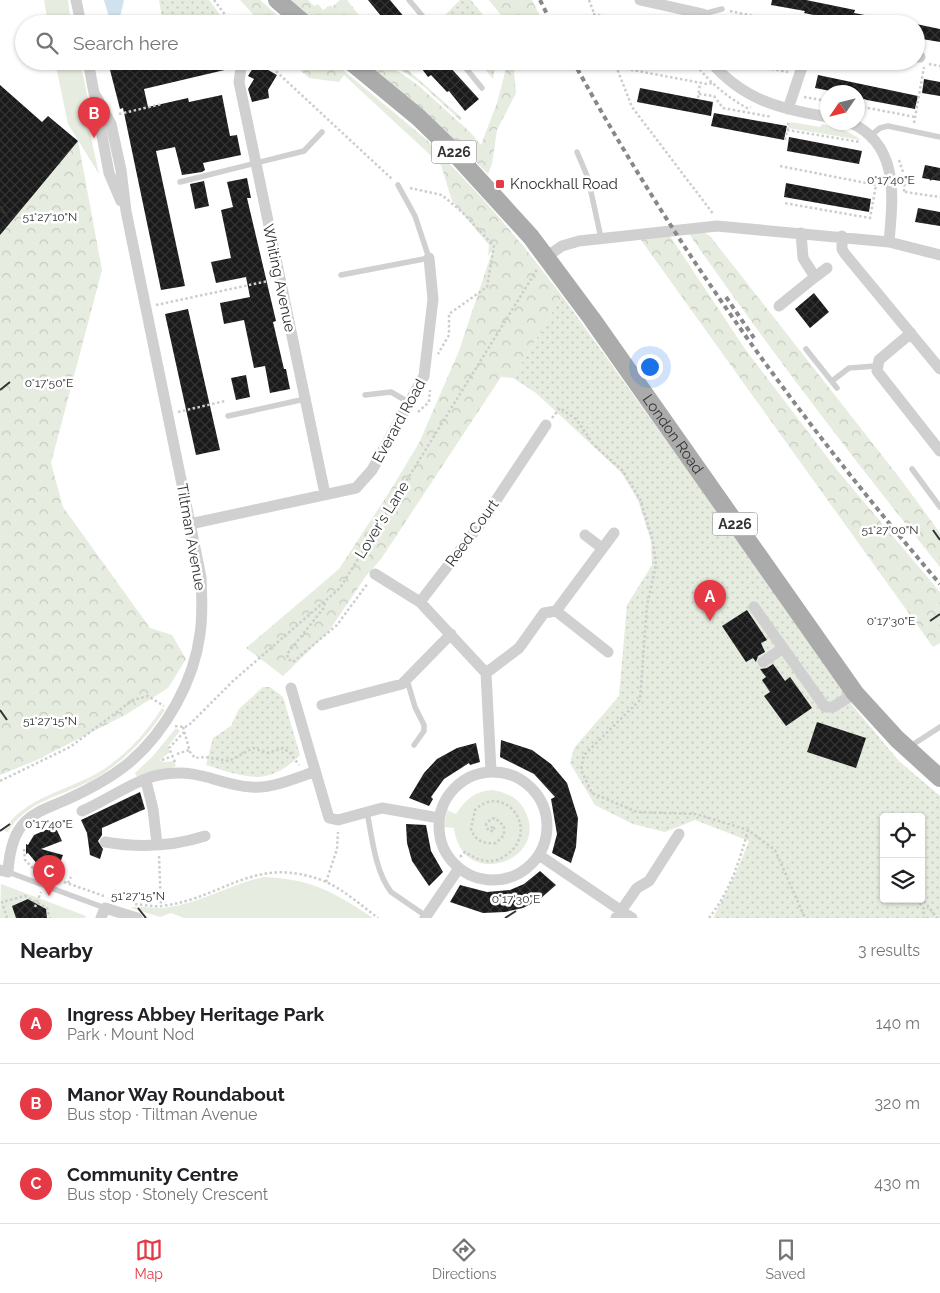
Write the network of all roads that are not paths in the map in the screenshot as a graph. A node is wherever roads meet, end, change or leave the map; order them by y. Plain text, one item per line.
1 (76, 0) edge
2 (277, 0) edge
3 (409, 0) edge
4 (640, 0) edge
5 (722, 9) road end
6 (78, 15) edge
7 (294, 15) edge
8 (422, 15) edge
9 (689, 15) edge
10 (710, 15) edge
11 (90, 70) edge
12 (241, 70) edge
13 (361, 70) edge
14 (467, 70) edge
15 (718, 70) edge
16 (801, 70) edge
17 (482, 88) dead end
18 (786, 116) junction
19 (820, 117) edge
20 (859, 130) edge
21 (322, 132) dead end
22 (940, 137) edge
23 (866, 140) junction
24 (577, 152) dead end
25 (256, 164) junction
26 (180, 182) dead end
27 (398, 185) road end
28 (801, 233) junction
29 (842, 236) junction
30 (601, 238) junction
31 (889, 242) junction
32 (940, 255) edge
33 (429, 258) junction
34 (543, 261) junction
35 (827, 268) dead end
36 (341, 275) dead end
37 (816, 277) junction
38 (779, 306) dead end
39 (911, 333) junction
40 (806, 349) dead end
41 (876, 366) junction
42 (940, 368) edge
43 (832, 381) junction
44 (837, 388) dead end
45 (365, 395) dead end
46 (305, 399) junction
47 (410, 402) junction
48 (228, 416) dead end
49 (546, 425) road end
50 (940, 451) edge
51 (912, 469) dead end
52 (325, 494) junction
53 (940, 507) edge
54 (190, 524) junction
55 (614, 533) dead end
56 (585, 535) dead end
57 (602, 548) junction
58 (375, 574) road end
59 (420, 602) junction
60 (754, 607) dead end
61 (556, 611) junction
62 (451, 634) junction
63 (783, 648) junction
64 (608, 652) dead end
65 (763, 662) dead end
66 (486, 673) junction
67 (407, 680) junction
68 (291, 688) dead end
69 (855, 693) junction
70 (322, 705) dead end
71 (940, 726) edge
72 (414, 745) dead end
73 (907, 748) junction
74 (491, 771) junction
75 (309, 774) junction
76 (940, 778) edge
77 (146, 781) junction
78 (82, 811) dead end
79 (367, 812) junction
80 (439, 818) junction
81 (679, 834) dead end
82 (206, 836) dead end
83 (105, 842) dead end
84 (158, 844) junction
85 (539, 855) junction
86 (456, 865) junction
87 (4, 871) edge
88 (103, 913) edge
89 (618, 914) edge
90 (426, 917) edge
91 (137, 918) edge
92 (632, 918) edge

1 - 6 street
2 - 7 main road
3 - 8 lane
4 - 9 street
5 - 10 lane
11 - 54 street, Tiltman Avenue
12 - 25 street, Whiting Avenue
13 - 34 main road, London Road / A226
14 - 17 lane
15 - 18 street
16 - 18 street
18 - 19 street
20 - 23 street
21 - 25 lane
22 - 23 lane
23 - 31 street
24 - 30 lane
25 - 26 lane
25 - 46 street, Whiting Avenue
27 - 33 lane
28 - 29 street
28 - 30 street
28 - 37 street
29 - 31 street
29 - 39 street
30 - 34 street
31 - 32 street
33 - 36 lane
33 - 47 street, Everard Road
34 - 69 main road, London Road / A226
35 - 37 street
37 - 38 street
39 - 41 street
39 - 42 street
40 - 43 lane
41 - 43 lane
41 - 50 street
43 - 44 lane
45 - 47 lane
46 - 48 lane
46 - 52 street, Whiting Avenue
47 - 52 street, Everard Road
49 - 59 street, Reed Court
51 - 53 lane
52 - 54 street, Everard Road
54 - 87 street, Tiltman Avenue
55 - 57 street
56 - 57 street
57 - 61 street
58 - 59 street
59 - 62 street
60 - 63 street
61 - 64 street
61 - 66 street
62 - 66 street
62 - 67 street
63 - 65 street
63 - 69 street
66 - 74 street
67 - 70 street
67 - 72 lane
68 - 75 street
69 - 73 main road, London Road / A226
71 - 73 lane
73 - 76 main road, London Road / A226
74 - 80 street
74 - 85 street
75 - 77 street
75 - 79 street
77 - 78 street
77 - 84 street
79 - 80 street
79 - 90 lane
80 - 86 street
81 - 89 street
82 - 84 street
83 - 84 street
85 - 86 street
85 - 89 street
86 - 90 street
87 - 88 lane
88 - 91 street
89 - 92 street

